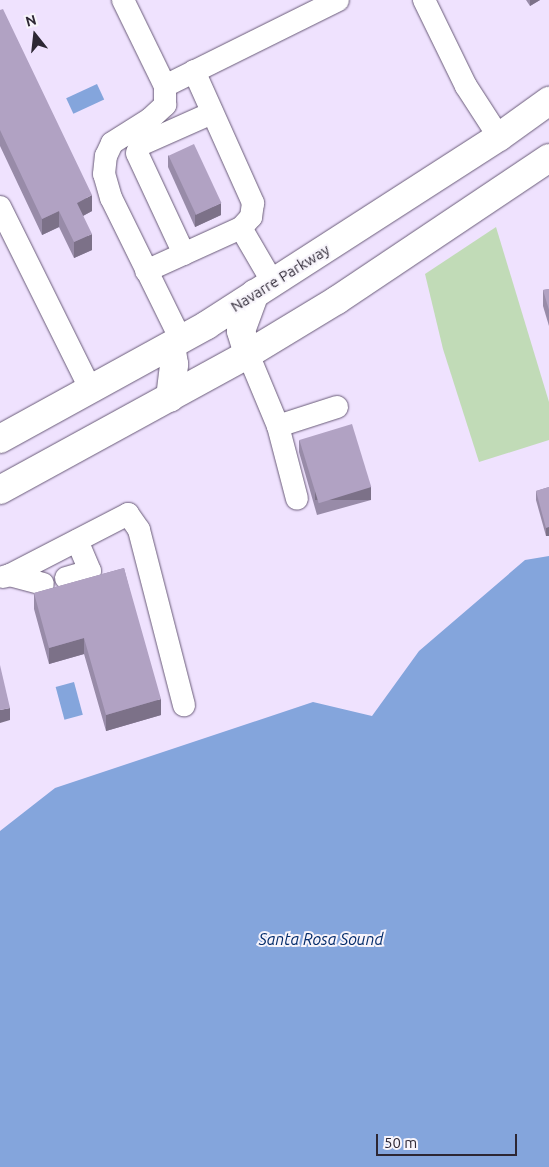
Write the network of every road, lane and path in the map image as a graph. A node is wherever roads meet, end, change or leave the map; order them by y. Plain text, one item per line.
1 (123, 0) edge
2 (338, 0) edge
3 (424, 0) edge
4 (194, 72) junction
5 (165, 86) junction
6 (549, 101) edge
7 (212, 112) junction
8 (499, 137) junction
9 (549, 158) edge
10 (0, 207) edge
11 (241, 228) junction
12 (184, 254) junction
13 (146, 270) junction
14 (264, 288) junction
15 (176, 343) junction
16 (248, 354) junction
17 (91, 390) junction
18 (170, 398) junction
19 (337, 407) dead end
20 (278, 426) junction
21 (0, 439) edge
22 (0, 490) edge
23 (297, 499) dead end
24 (77, 541) junction
25 (5, 577) edge
26 (66, 578) dead end
27 (43, 584) dead end
28 (184, 705) dead end

1 - 5 street
2 - 4 street
3 - 8 street
4 - 5 street
4 - 7 street
5 - 13 street
6 - 8 highway, Navarre Parkway
7 - 11 street
7 - 12 street
8 - 14 highway, Navarre Parkway
9 - 16 highway
10 - 17 street
11 - 12 street
11 - 14 street
12 - 13 street
13 - 15 street
14 - 15 highway, Navarre Parkway
14 - 16 highway
15 - 17 highway, Navarre Parkway
15 - 18 highway
16 - 18 highway
16 - 20 street
17 - 21 highway, Navarre Parkway
18 - 22 highway
19 - 20 street
20 - 23 street
24 - 25 street
24 - 26 street
24 - 28 street
25 - 27 street

